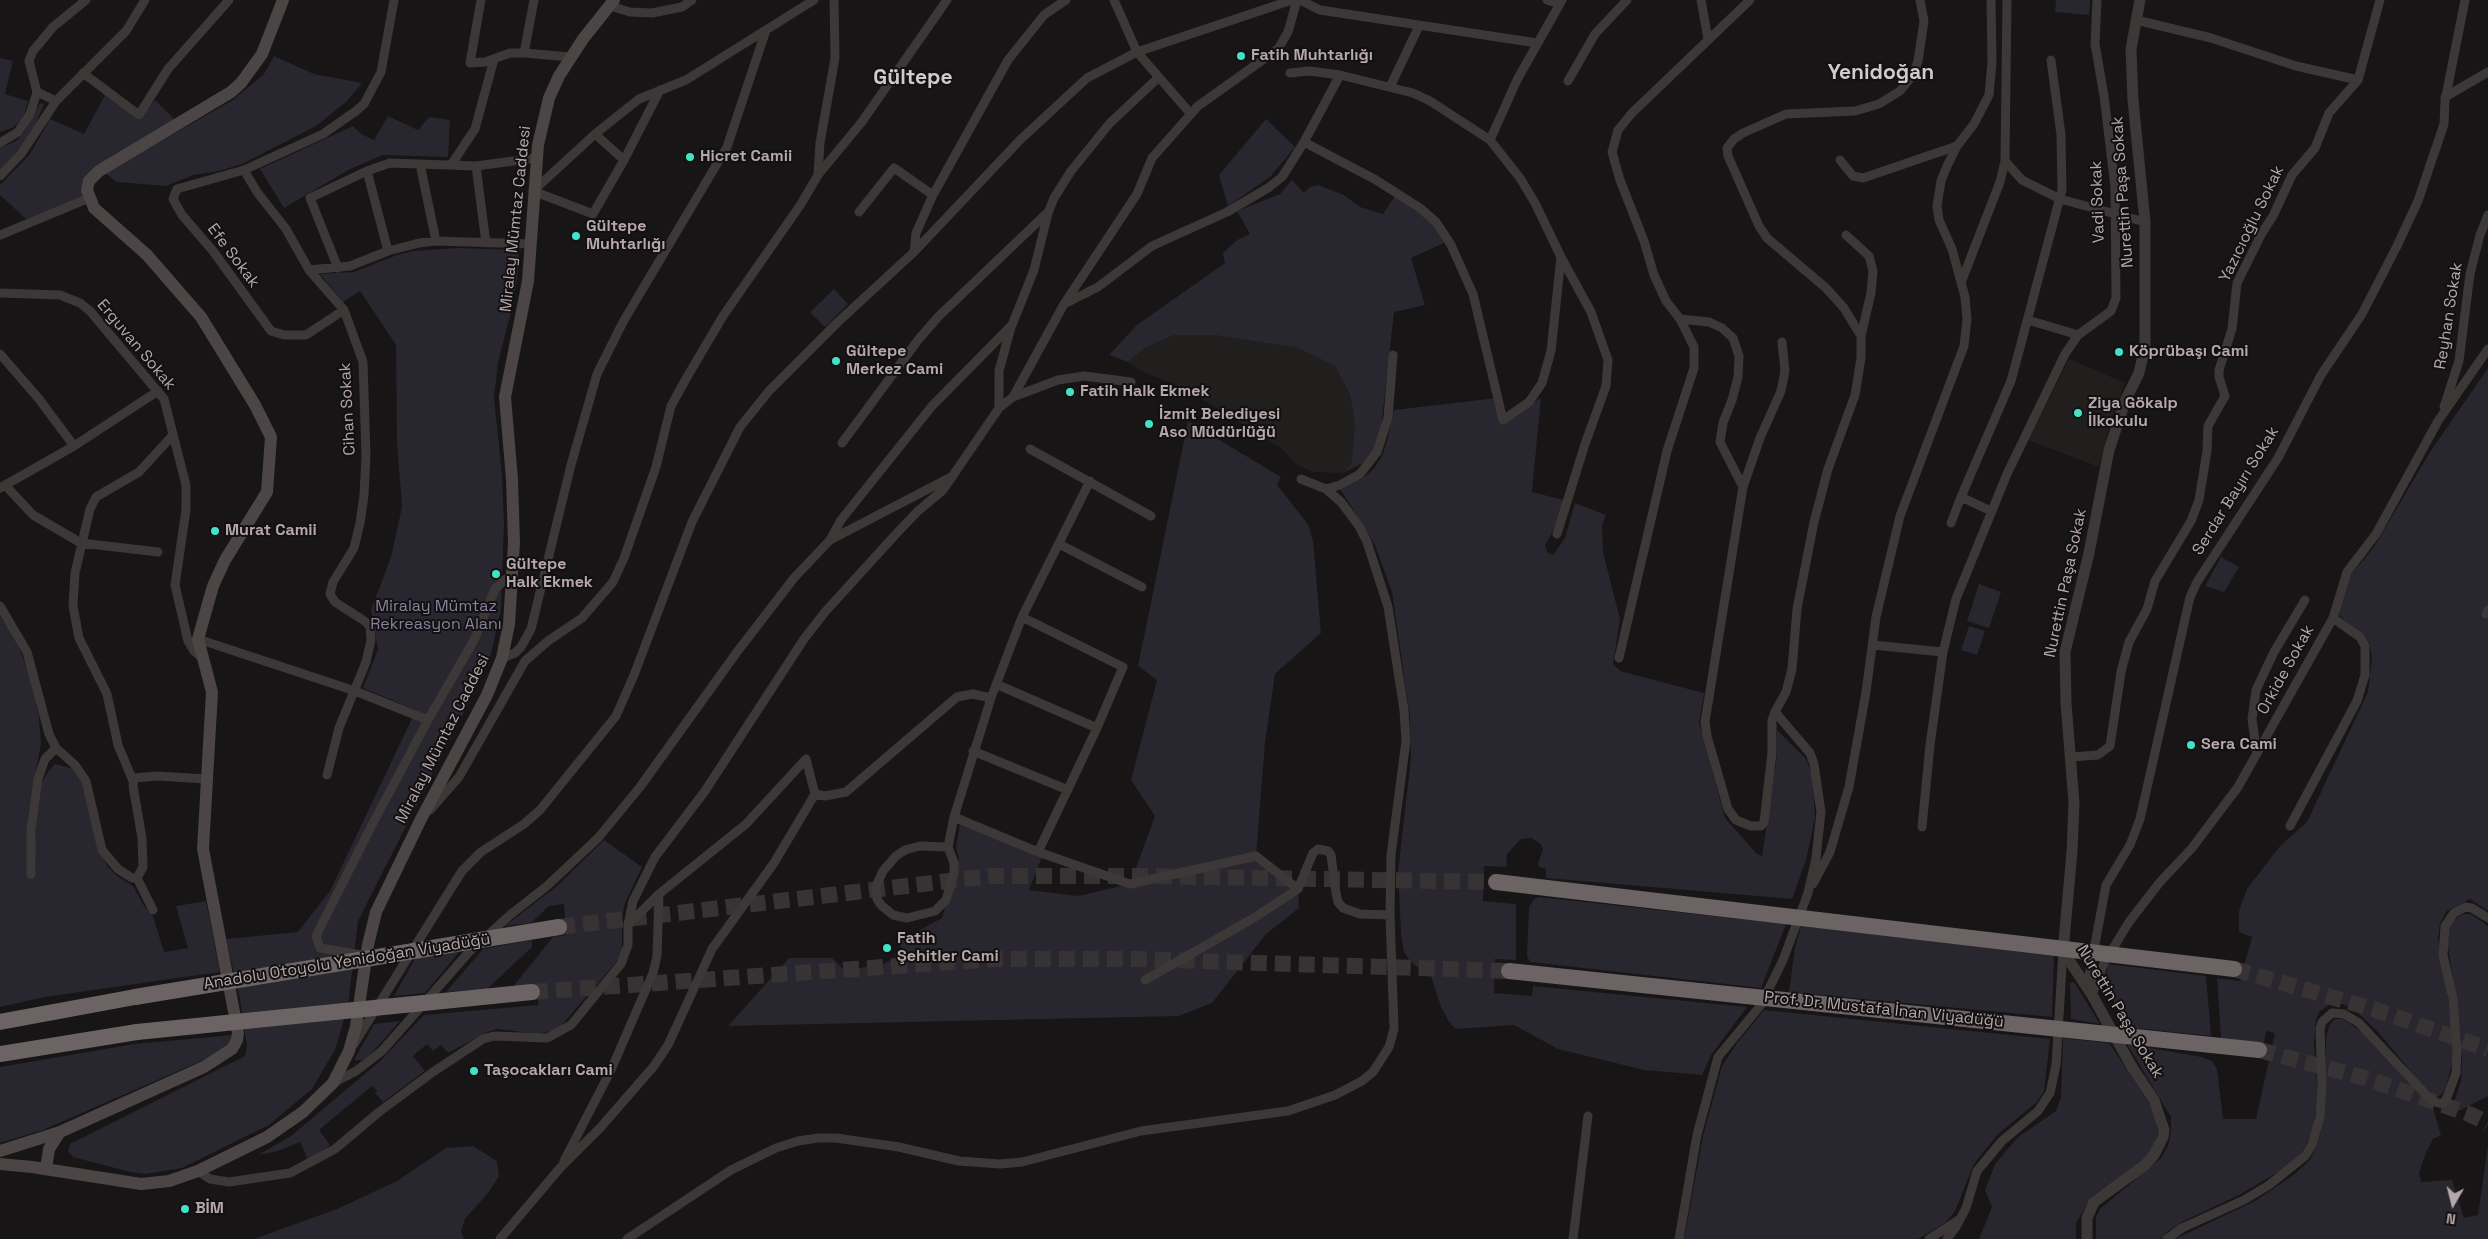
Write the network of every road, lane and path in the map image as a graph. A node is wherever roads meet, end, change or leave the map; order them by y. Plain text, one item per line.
1 (86, 0) edge
2 (144, 0) edge
3 (229, 0) edge
4 (284, 0) edge
5 (394, 0) edge
6 (481, 0) edge
7 (534, 0) edge
8 (692, 0) edge
9 (802, 0) edge
10 (814, 0) edge
11 (834, 0) edge
12 (948, 0) edge
13 (1066, 0) edge
14 (1114, 0) edge
15 (1292, 0) edge
16 (1298, 0) edge
17 (1547, 0) edge
18 (1627, 0) edge
19 (1702, 0) edge
20 (1750, 0) edge
21 (1920, 0) edge
22 (1991, 0) edge
23 (2007, 0) edge
24 (2097, 0) edge
25 (2140, 0) edge
26 (2380, 0) edge
27 (2465, 0) edge
28 (1561, 2) edge
29 (612, 3) edge
30 (796, 12) junction
31 (2136, 20) junction
32 (1418, 26) junction
33 (766, 30) junction
34 (1708, 39) junction
35 (1537, 43) junction
36 (1137, 52) junction
37 (524, 54) junction
38 (571, 57) junction
39 (494, 59) junction
40 (2051, 60) dead end
41 (1290, 72) dead end
42 (2488, 72) edge
43 (83, 73) junction
44 (1340, 75) junction
45 (1159, 77) junction
46 (2358, 80) junction
47 (1568, 81) dead end
48 (1390, 87) junction
49 (660, 90) junction
50 (37, 92) junction
51 (2445, 97) junction
52 (56, 101) junction
53 (1190, 113) junction
54 (595, 134) junction
55 (1490, 140) junction
56 (1304, 142) junction
57 (0, 143) edge
58 (1957, 146) junction
59 (536, 158) junction
60 (624, 160) junction
61 (1840, 160) dead end
62 (2005, 161) junction
63 (420, 164) junction
64 (450, 166) junction
65 (476, 166) junction
66 (244, 170) junction
67 (367, 171) junction
68 (818, 175) junction
69 (0, 176) edge
70 (533, 191) junction
71 (933, 195) junction
72 (89, 198) junction
73 (2060, 198) junction
74 (859, 212) dead end
75 (1048, 213) junction
76 (2115, 214) junction
77 (2488, 215) edge
78 (2145, 222) junction
79 (0, 235) edge
80 (1846, 235) dead end
81 (436, 241) junction
82 (486, 243) junction
83 (530, 244) junction
84 (388, 250) junction
85 (914, 252) junction
86 (1560, 257) junction
87 (338, 268) junction
88 (309, 270) junction
89 (1962, 281) junction
90 (0, 293) edge
91 (1064, 304) junction
92 (344, 310) junction
93 (1680, 319) junction
94 (2028, 320) junction
95 (1012, 325) junction
96 (2078, 335) junction
97 (1861, 336) junction
98 (1782, 342) dead end
99 (2488, 349) edge
100 (0, 354) edge
101 (1393, 355) dead end
102 (1132, 382) dead end
103 (158, 391) junction
104 (1013, 397) junction
105 (999, 408) junction
106 (2438, 421) junction
107 (173, 435) junction
108 (842, 443) dead end
109 (74, 446) junction
110 (1030, 449) dead end
111 (955, 475) junction
112 (1301, 479) dead end
113 (1090, 481) junction
114 (3, 487) edge
115 (1743, 487) junction
116 (1326, 488) junction
117 (1961, 497) junction
118 (1991, 511) junction
119 (1151, 516) dead end
120 (1951, 522) dead end
121 (1557, 534) dead end
122 (830, 540) junction
123 (81, 543) junction
124 (1059, 544) junction
125 (158, 552) dead end
126 (512, 577) junction
127 (1142, 587) dead end
128 (2304, 600) dead end
129 (0, 606) edge
130 (1022, 616) junction
131 (2333, 618) junction
132 (198, 639) junction
133 (1873, 646) junction
134 (1943, 652) junction
135 (502, 658) junction
136 (1619, 658) dead end
137 (203, 659) junction
138 (996, 684) junction
139 (354, 691) junction
140 (990, 698) junction
141 (1775, 712) junction
142 (428, 720) junction
143 (1097, 728) junction
144 (56, 748) junction
145 (973, 751) junction
146 (2257, 754) junction
147 (2072, 757) junction
148 (327, 774) dead end
149 (207, 779) junction
150 (133, 781) junction
151 (1068, 790) junction
152 (815, 794) junction
153 (954, 817) junction
154 (421, 819) junction
155 (2290, 826) dead end
156 (1922, 827) dead end
157 (948, 847) junction
158 (1038, 852) junction
159 (31, 874) dead end
160 (137, 878) junction
161 (1496, 882) tunnel mouth
162 (1298, 889) junction
163 (1808, 893) junction
164 (658, 894) junction
165 (153, 910) dead end
166 (1390, 915) junction
167 (2488, 918) edge
168 (628, 925) junction
169 (559, 926) tunnel mouth
170 (2063, 951) junction
171 (366, 956) junction
172 (2234, 969) tunnel mouth
173 (1509, 971) tunnel mouth
174 (1145, 980) dead end
175 (2089, 991) junction
176 (532, 992) tunnel mouth
177 (0, 1022) edge
178 (2259, 1050) tunnel mouth
179 (349, 1051) junction
180 (0, 1054) edge
181 (333, 1083) junction
182 (1588, 1116) dead end
183 (60, 1132) junction
184 (0, 1151) edge
185 (0, 1164) edge
186 (560, 1168) junction
187 (46, 1169) junction
188 (198, 1171) junction
189 (1962, 1218) junction
190 (500, 1239) edge
191 (627, 1239) edge
192 (1573, 1239) edge
193 (1679, 1239) edge
194 (1929, 1239) edge
195 (1947, 1239) edge
196 (2087, 1239) edge
197 (2167, 1239) edge

1 - 50 street
2 - 43 street
3 - 43 street
4 - 72 main road
5 - 66 street
6 - 39 street
7 - 37 street
8 - 29 street
9 - 30 street
10 - 30 street
11 - 68 street
12 - 68 street
13 - 71 street
14 - 36 street
15 - 36 street
16 - 32 street
16 - 53 street
17 - 28 street
18 - 47 street
19 - 34 street
20 - 34 street
21 - 97 street
22 - 58 street
23 - 62 street
24 - 76 street, Vadi Sokak
25 - 31 street, Nurettin Paşa Sokak
26 - 46 street, Yazıcıoğlu Sokak
27 - 51 street, Serdar Bayırı Sokak
28 - 35 street
29 - 38 main road, Miralay Mümtaz Caddesi
30 - 33 street
31 - 46 street
31 - 78 street, Nurettin Paşa Sokak
32 - 35 street
32 - 48 street
33 - 49 street
33 - 135 street
34 - 93 street
35 - 55 street
36 - 45 street
36 - 85 street
37 - 38 street
37 - 39 street
38 - 59 main road, Miralay Mümtaz Caddesi
39 - 64 street
40 - 73 street
41 - 44 street
42 - 51 street
43 - 52 street
44 - 48 street
44 - 56 street
45 - 53 street
45 - 75 street
46 - 147 street, Yazıcıoğlu Sokak
48 - 55 street
49 - 54 street
49 - 60 street
50 - 52 street
50 - 57 street
51 - 175 street, Serdar Bayırı Sokak
52 - 69 street
53 - 91 street
54 - 60 street
54 - 70 street
55 - 86 street
56 - 86 street
56 - 91 street
58 - 61 street
58 - 89 street
59 - 65 street
59 - 70 main road, Miralay Mümtaz Caddesi
60 - 70 street
62 - 73 street
62 - 89 street
63 - 64 street
63 - 67 street
63 - 81 street
64 - 65 street
65 - 82 street
66 - 88 street, Cihan Sokak
66 - 92 street, Efe Sokak
67 - 84 street
67 - 87 street
68 - 154 street
70 - 83 main road, Miralay Mümtaz Caddesi
71 - 74 street
71 - 85 street
72 - 79 street
72 - 132 main road
73 - 76 street
73 - 94 street
75 - 95 street
75 - 108 street
76 - 78 street
76 - 96 street, Vadi Sokak
77 - 106 street, Reyhan Sokak
78 - 147 street, Nurettin Paşa Sokak
80 - 97 street
81 - 82 street
81 - 84 street
82 - 83 street
83 - 126 main road, Miralay Mümtaz Caddesi
84 - 87 street
85 - 179 street
86 - 121 street
87 - 88 street
88 - 92 street, Cihan Sokak
89 - 133 street
90 - 103 street, Erguvan Sokak
91 - 104 street
92 - 139 street, Cihan Sokak
93 - 115 street
93 - 136 street
94 - 96 street
94 - 117 street
95 - 105 street
95 - 122 street
96 - 118 street
97 - 141 street
98 - 115 street
99 - 106 street, Orkide Sokak
100 - 109 street
101 - 116 street
102 - 104 street
103 - 107 street, Erguvan Sokak
103 - 109 street
104 - 105 street
105 - 111 street
106 - 131 street, Orkide Sokak
107 - 123 street
107 - 137 street, Erguvan Sokak
109 - 114 street
110 - 113 street
111 - 122 street
111 - 168 street
112 - 116 street
113 - 119 street
113 - 124 street
114 - 123 street
115 - 141 street
116 - 166 street
117 - 118 street
117 - 120 street
118 - 134 street
122 - 181 street
123 - 125 street
123 - 150 street
124 - 127 street
124 - 130 street
126 - 135 main road, Miralay Mümtaz Caddesi
126 - 142 street
128 - 146 street
129 - 144 street
130 - 138 street
130 - 143 street
131 - 146 street, Orkide Sokak
131 - 155 street
132 - 137 main road
132 - 139 street
133 - 134 street
133 - 163 street
134 - 156 street
135 - 154 main road, Miralay Mümtaz Caddesi
137 - 149 main road
138 - 140 street
138 - 143 street
139 - 142 street
139 - 148 street, Cihan Sokak
140 - 145 street
140 - 152 street
141 - 163 street
142 - 171 street
143 - 151 street
144 - 159 street
144 - 160 street
145 - 151 street
145 - 153 street
146 - 175 street, Orkide Sokak
147 - 170 street, Nurettin Paşa Sokak
149 - 150 street
149 - 183 main road
150 - 160 street
151 - 158 street
152 - 164 street
152 - 186 street
153 - 157 street
153 - 158 street
154 - 171 main road, Miralay Mümtaz Caddesi
157 - 157 street
158 - 162 street
160 - 165 street
161 - 172 highway, bridge
162 - 166 street
162 - 174 street
163 - 193 street
164 - 168 street
164 - 186 street
166 - 191 street
167 - 197 street
168 - 188 street
169 - 177 highway, Anadolu Otoyolu Yenidoğan Viyadüğü, bridge
170 - 175 street, Nurettin Paşa Sokak
170 - 189 street
171 - 179 main road, Miralay Mümtaz Caddesi
173 - 178 highway, Prof. Dr. Mustafa İnan Viyadüğü, bridge
175 - 196 street, Nurettin Paşa Sokak
176 - 180 highway, bridge
179 - 181 main road, Miralay Mümtaz Caddesi
181 - 188 main road
182 - 192 street
183 - 184 main road
183 - 187 main road
185 - 187 main road
186 - 190 street
187 - 188 main road
189 - 194 street
189 - 195 street

